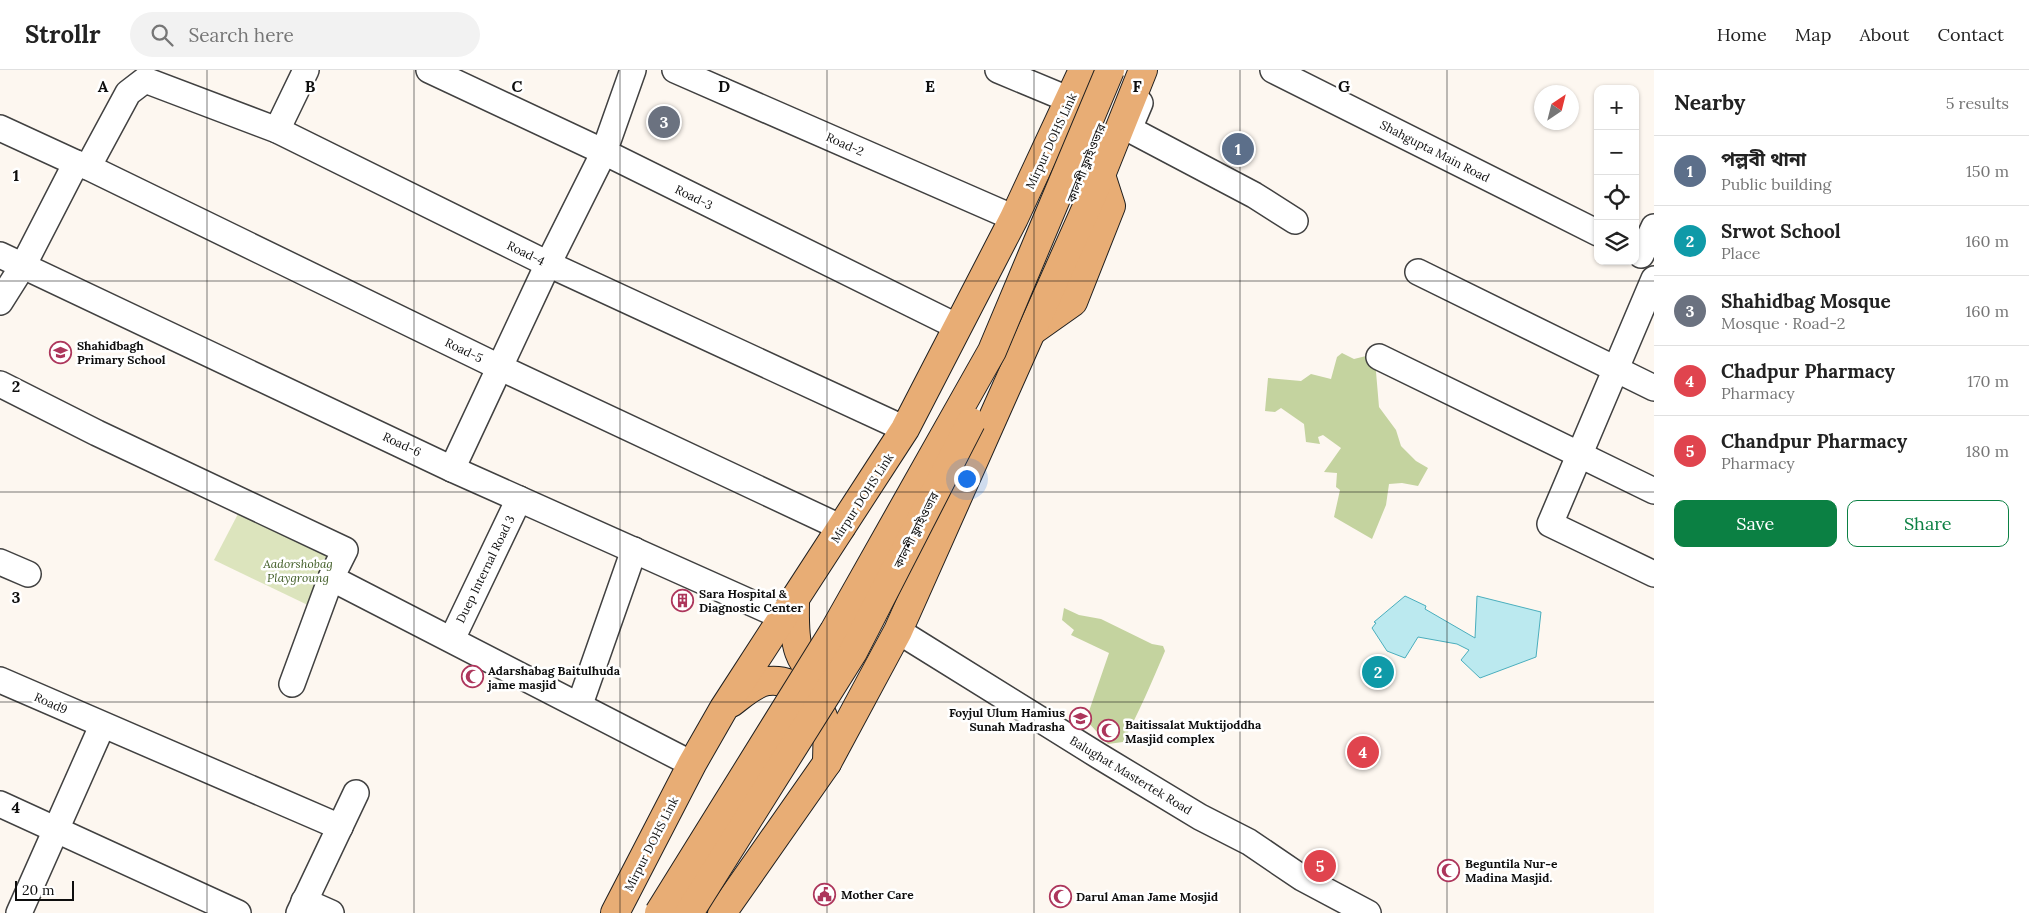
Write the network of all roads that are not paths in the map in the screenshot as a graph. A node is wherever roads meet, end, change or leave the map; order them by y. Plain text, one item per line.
1 (306, 70) edge
2 (429, 70) edge
3 (633, 70) edge
4 (675, 70) edge
5 (998, 70) edge
6 (1083, 70) edge
7 (1110, 70) edge
8 (1124, 70) edge
9 (1143, 70) edge
10 (1154, 70) edge
11 (1272, 70) edge
12 (1070, 100) junction
13 (0, 128) edge
14 (277, 130) junction
15 (604, 152) junction
16 (82, 165) junction
17 (1014, 218) junction
18 (1295, 221) dead end
19 (1654, 227) edge
20 (1594, 231) edge
21 (0, 255) edge
22 (1644, 257) edge
23 (24, 264) junction
24 (548, 264) junction
25 (1418, 272) dead end
26 (1654, 279) edge
27 (0, 302) edge
28 (958, 327) junction
29 (1379, 357) dead end
30 (499, 367) junction
31 (1617, 370) junction
32 (0, 384) edge
33 (1654, 388) edge
34 (905, 429) junction
35 (1579, 454) junction
36 (452, 468) junction
37 (1654, 490) edge
38 (519, 499) junction
39 (842, 528) junction
40 (634, 550) junction
41 (0, 562) edge
42 (28, 574) dead end
43 (1654, 574) edge
44 (331, 578) junction
45 (789, 609) junction
46 (898, 631) junction
47 (452, 639) junction
48 (884, 657) junction
49 (0, 680) edge
50 (292, 684) dead end
51 (580, 704) junction
52 (724, 708) junction
53 (102, 726) junction
54 (827, 763) junction
55 (692, 764) junction
56 (356, 793) dead end
57 (0, 804) edge
58 (340, 827) junction
59 (54, 829) junction
60 (302, 907) edge
61 (19, 913) edge
62 (238, 913) edge
63 (331, 913) edge
64 (615, 913) edge
65 (660, 913) edge
66 (689, 913) edge
67 (722, 913) edge
68 (1368, 913) edge

1 - 14 street
2 - 15 street, Road-3
3 - 15 street
4 - 17 street, Road-2
5 - 12 street
6 - 12 main road, Mirpur DOHS Link
7 - 65 main road, bridge
8 - 66 main road, কালশী ফ্লাইওভার, bridge
9 - 46 main road
10 - 18 street
11 - 20 street, Shahgupta Main Road
12 - 17 main road, Mirpur DOHS Link
13 - 16 street, Road-5
14 - 16 street, Road-4
14 - 24 street, Road-4
15 - 24 street
15 - 28 street, Road-3
16 - 23 street
16 - 30 street, Road-5
17 - 28 main road, Mirpur DOHS Link
19 - 22 street
21 - 23 street, Road-6
23 - 27 street
23 - 36 street, Road-6
24 - 30 street
24 - 34 street, Road-4
25 - 31 street
26 - 31 street
28 - 34 main road, Mirpur DOHS Link
29 - 35 street
30 - 36 street
30 - 39 street, Road-5
31 - 33 street
31 - 35 street
32 - 44 street
34 - 39 main road, Mirpur DOHS Link
35 - 37 street
35 - 43 street
36 - 38 street, Road-6
38 - 40 street, Road-6
38 - 47 street, Duep Internal Road 3
39 - 45 main road, Mirpur DOHS Link
40 - 45 street, Road-6
40 - 51 street
41 - 42 street
44 - 47 street
44 - 50 street
45 - 48 main road
45 - 52 main road, Mirpur DOHS Link
46 - 48 main road
46 - 68 street, Balughat Mastertek Road
47 - 51 street
48 - 54 main road
49 - 53 street, Road9
51 - 55 street
52 - 54 main road
52 - 55 main road, Mirpur DOHS Link
53 - 58 street, Road9
53 - 59 street
54 - 67 main road
55 - 64 main road, Mirpur DOHS Link
56 - 58 street
57 - 59 street
58 - 60 street
59 - 61 street
59 - 62 street
60 - 63 street

